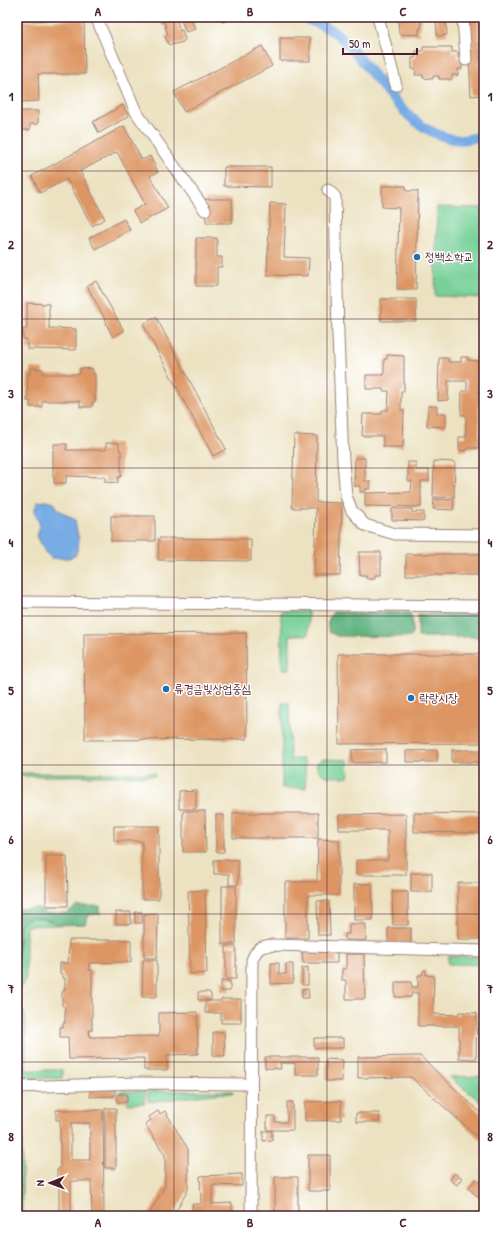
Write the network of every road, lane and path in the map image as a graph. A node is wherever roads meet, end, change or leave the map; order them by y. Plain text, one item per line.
1 (96, 17) edge
2 (378, 17) edge
3 (464, 17) edge
4 (466, 60) dead end
5 (396, 85) dead end
6 (328, 190) dead end
7 (205, 210) dead end
8 (484, 535) edge
9 (17, 602) edge
10 (484, 606) edge
11 (484, 951) edge
12 (251, 1084) junction
13 (17, 1087) edge
14 (251, 1216) edge

1 - 7 street
2 - 5 street
3 - 4 street
6 - 8 street
9 - 10 street
11 - 12 street
12 - 13 street
12 - 14 street

